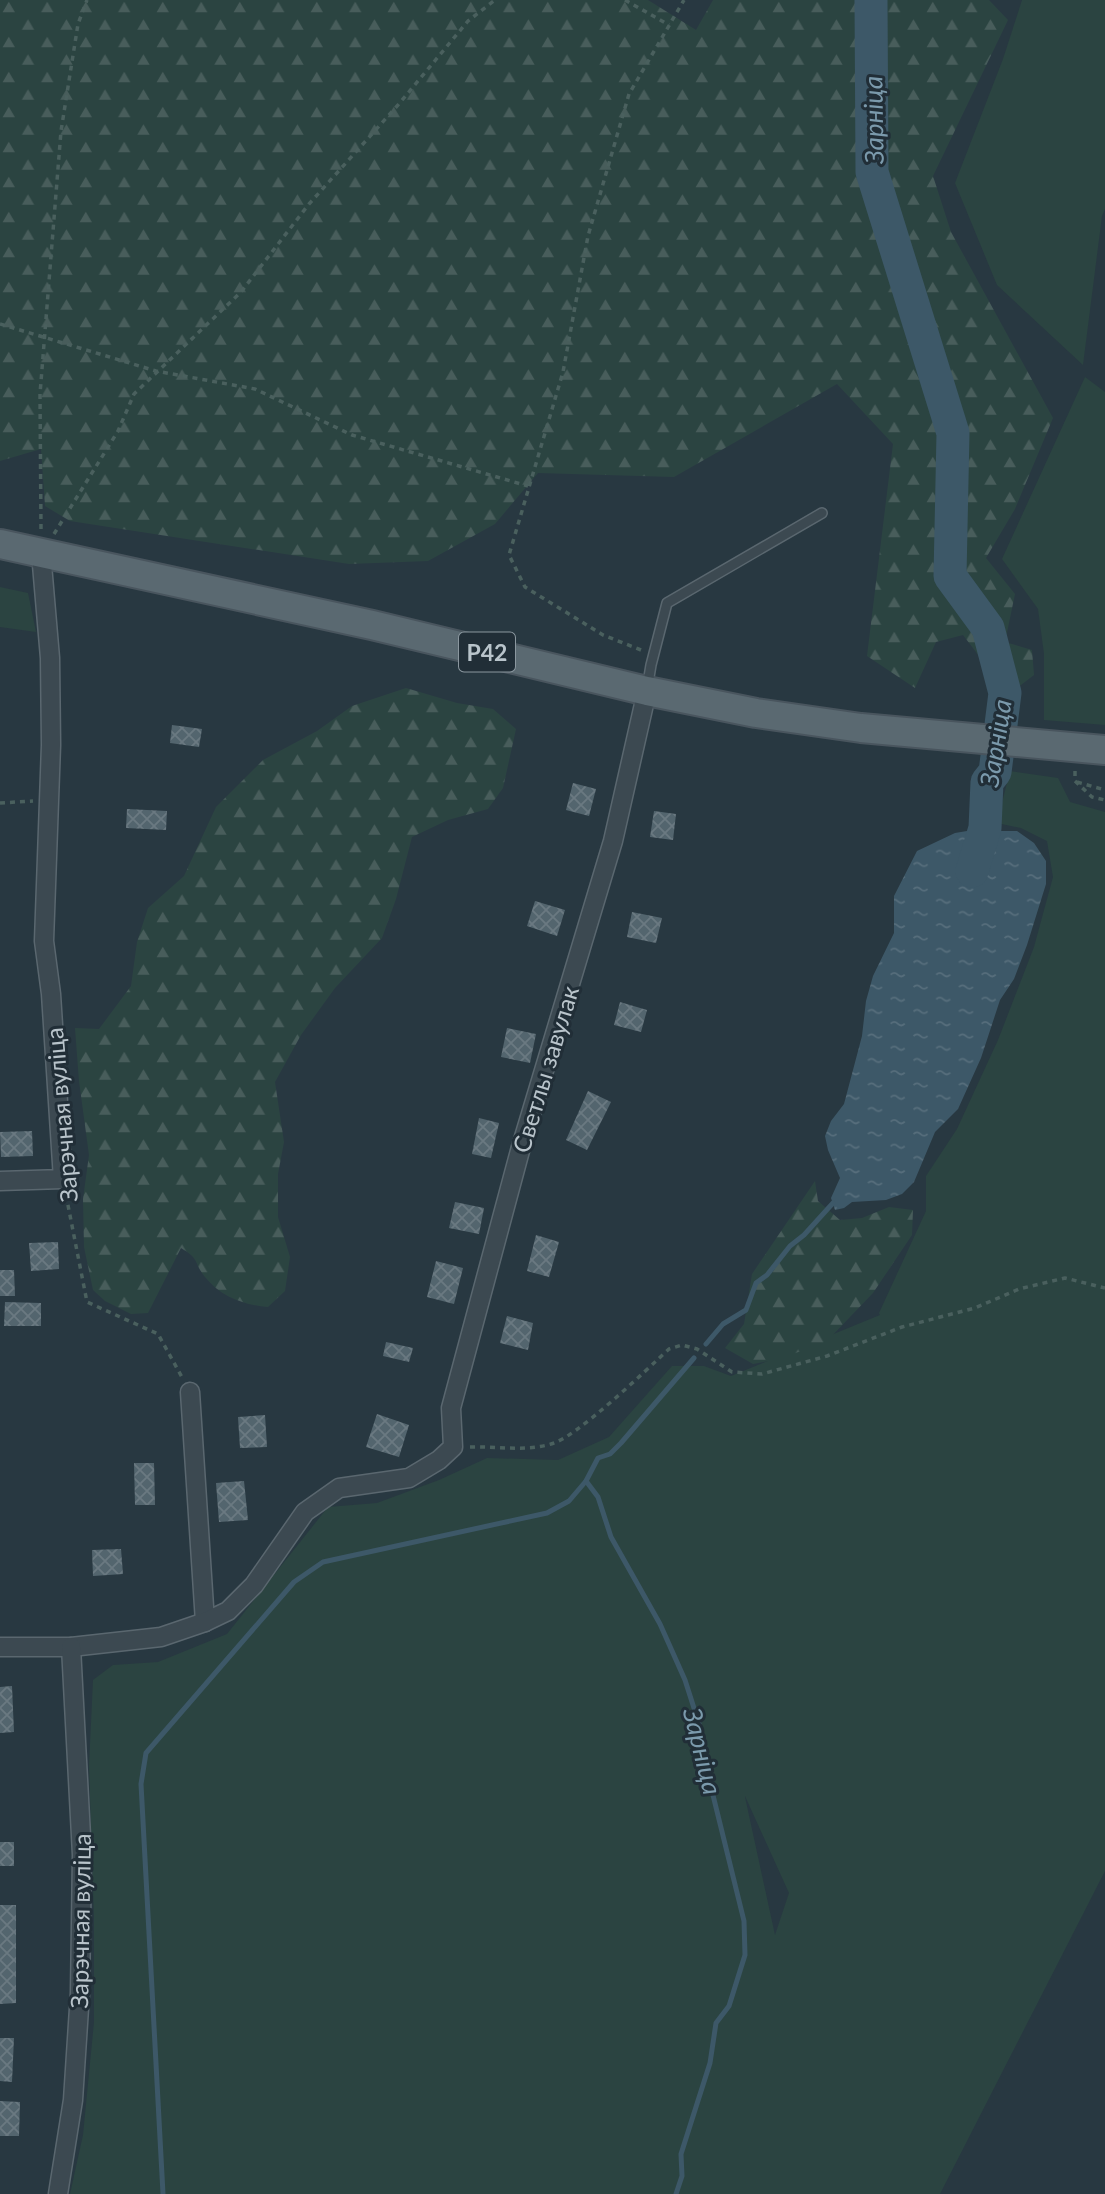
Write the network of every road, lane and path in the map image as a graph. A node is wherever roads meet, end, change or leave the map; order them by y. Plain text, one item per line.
1 (87, 0) edge
2 (495, 0) edge
3 (625, 0) edge
4 (684, 0) edge
5 (670, 26) junction
6 (0, 324) edge
7 (46, 337) junction
8 (156, 370) junction
9 (528, 486) junction
10 (822, 513) dead end
11 (0, 544) edge
12 (41, 553) junction
13 (647, 690) junction
14 (1074, 748) junction
15 (1105, 750) edge
16 (1075, 781) junction
17 (1105, 790) edge
18 (50, 800) junction
19 (1105, 800) edge
20 (0, 803) edge
21 (63, 1179) junction
22 (0, 1181) edge
23 (1105, 1288) edge
24 (190, 1392) joint
25 (453, 1447) junction
26 (205, 1622) junction
27 (0, 1647) edge
28 (71, 1647) junction
29 (58, 2194) edge

1 - 7 path
2 - 8 path
3 - 5 path
4 - 5 path
5 - 9 path
6 - 7 path
7 - 8 path
7 - 12 path
8 - 9 path
8 - 12 path
9 - 13 path
10 - 13 lane
11 - 12 main road, Р42
12 - 13 main road, Р42
12 - 18 street, Зарэчная вуліца
13 - 14 main road, Р42
13 - 25 street, Светлы завулак
14 - 15 main road, Р42
14 - 16 path
16 - 17 path
16 - 19 path
18 - 20 path
18 - 21 street, Зарэчная вуліца
21 - 22 street
21 - 24 path, Зарэчная вуліца
23 - 25 path
24 - 26 street
25 - 26 street
26 - 28 street
27 - 28 street
28 - 29 street, Зарэчная вуліца

